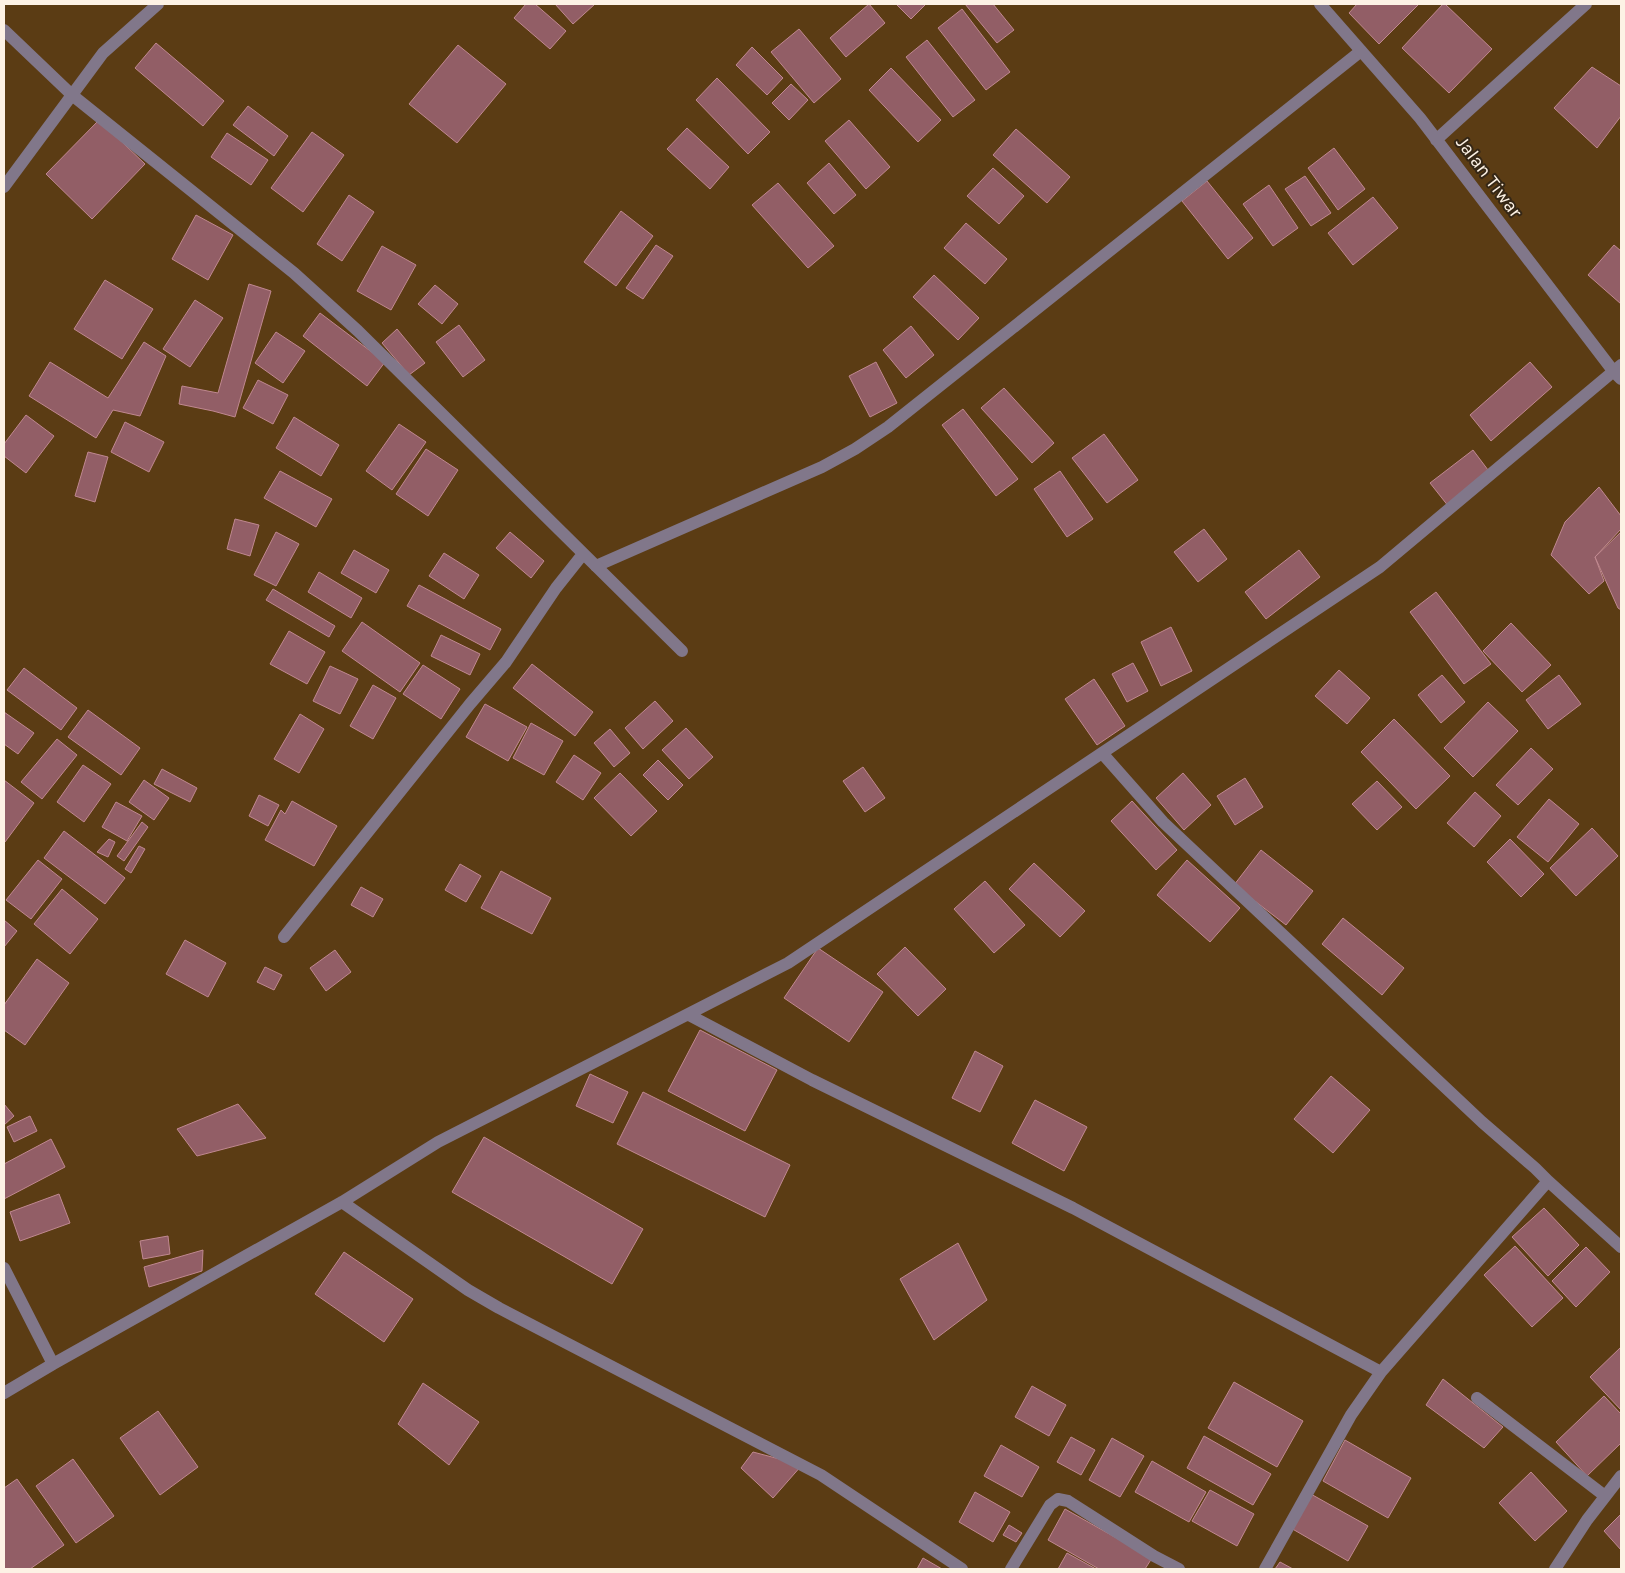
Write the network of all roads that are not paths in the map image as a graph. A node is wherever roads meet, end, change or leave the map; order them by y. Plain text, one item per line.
1 (158, 4) edge
2 (1320, 4) edge
3 (1586, 4) edge
4 (4, 30) edge
5 (1361, 51) junction
6 (72, 95) junction
7 (1436, 140) junction
8 (4, 188) edge
9 (1619, 372) edge
10 (583, 554) junction
11 (596, 566) junction
12 (682, 651) dead end
13 (1102, 753) junction
14 (284, 937) dead end
15 (689, 1015) junction
16 (1548, 1181) junction
17 (342, 1202) junction
18 (1621, 1247) edge
19 (4, 1268) edge
20 (53, 1364) junction
21 (1381, 1372) junction
22 (4, 1393) edge
23 (1477, 1398) dead end
24 (1621, 1476) edge
25 (1605, 1496) junction
26 (962, 1569) edge
27 (1011, 1569) edge
28 (1179, 1569) edge
29 (1265, 1569) edge
30 (1555, 1569) edge

1 - 6 street
2 - 5 street, Jalan Tiwar
3 - 7 street
4 - 6 street
5 - 7 street, Jalan Tiwar
5 - 11 street
6 - 8 street
6 - 10 street
7 - 9 street, Jalan Tiwar
9 - 13 street
10 - 11 street
10 - 14 street
11 - 12 street
13 - 15 street
13 - 16 street
15 - 17 street
15 - 21 street
16 - 18 street
16 - 21 street
17 - 20 street
17 - 26 street
19 - 20 street
20 - 22 street
21 - 29 street
23 - 25 street
24 - 25 street
25 - 30 street
27 - 28 street

